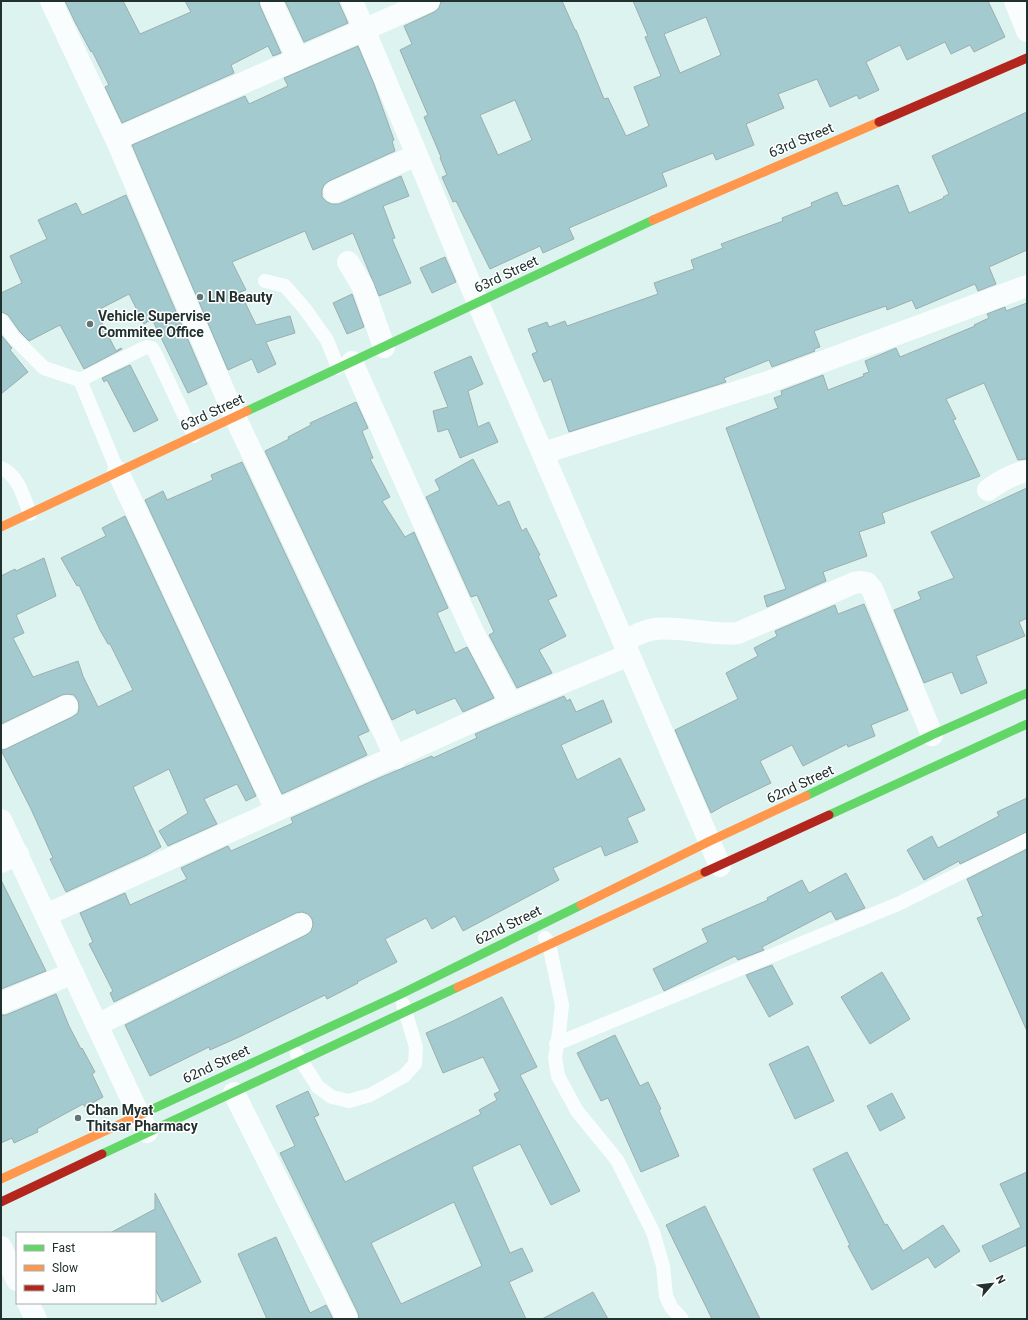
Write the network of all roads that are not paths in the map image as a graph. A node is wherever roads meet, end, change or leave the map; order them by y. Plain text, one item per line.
1 (51, 1) edge
2 (271, 1) edge
3 (352, 1) edge
4 (429, 1) edge
5 (1015, 1) edge
6 (364, 29) junction
7 (1027, 31) edge
8 (1027, 58) edge
9 (298, 59) junction
10 (116, 139) junction
11 (417, 155) junction
12 (334, 192) dead end
13 (348, 262) dead end
14 (265, 281) dead end
15 (1027, 286) edge
16 (478, 303) junction
17 (1, 320) edge
18 (384, 347) junction
19 (345, 365) junction
20 (80, 380) junction
21 (235, 417) junction
22 (194, 436) junction
23 (543, 454) junction
24 (1, 468) edge
25 (1027, 471) edge
26 (118, 472) junction
27 (988, 490) dead end
28 (30, 514) junction
29 (1, 527) edge
30 (626, 648) junction
31 (1027, 693) edge
32 (511, 704) junction
33 (67, 706) dead end
34 (1027, 724) edge
35 (932, 735) junction
36 (1, 738) edge
37 (396, 758) junction
38 (276, 810) junction
39 (1, 820) edge
40 (1027, 840) edge
41 (710, 841) junction
42 (9, 858) edge
43 (720, 866) junction
44 (46, 915) junction
45 (301, 924) dead end
46 (539, 925) junction
47 (548, 944) junction
48 (73, 973) junction
49 (399, 995) junction
50 (1, 1003) edge
51 (406, 1012) junction
52 (97, 1025) junction
53 (292, 1044) junction
54 (556, 1044) junction
55 (300, 1060) junction
56 (234, 1093) junction
57 (143, 1124) junction
58 (1, 1179) edge
59 (1, 1202) edge
60 (1, 1247) edge
61 (16, 1278) edge
62 (28, 1304) edge
63 (36, 1319) edge
64 (347, 1319) edge
65 (682, 1319) edge

1 - 10 street
2 - 9 street
3 - 6 street
4 - 6 street
5 - 7 street
6 - 9 street
6 - 11 street
8 - 16 main road, 63rd Street
9 - 10 street
10 - 21 street
11 - 12 street
11 - 16 street
13 - 18 street
14 - 19 lane
15 - 23 street
16 - 18 main road, 63rd Street
16 - 23 street
17 - 20 lane
18 - 19 main road, 63rd Street
19 - 21 main road, 63rd Street
19 - 32 street
20 - 22 lane
20 - 26 lane
21 - 22 main road, 63rd Street
21 - 37 street
22 - 26 main road, 63rd Street
23 - 30 street
24 - 28 lane
25 - 27 street
26 - 28 main road, 63rd Street
26 - 38 street
28 - 29 main road, 63rd Street
30 - 32 street
30 - 35 street
30 - 41 street
31 - 35 main road, 62nd Street
32 - 37 street
33 - 36 street
34 - 43 main road, 62nd Street
35 - 41 main road, 62nd Street
37 - 38 street
38 - 44 street
39 - 42 street
40 - 54 lane
41 - 43 street
41 - 46 main road, 62nd Street
42 - 44 street
43 - 47 main road, 62nd Street
44 - 48 street
45 - 52 street
46 - 47 lane
46 - 49 main road, 62nd Street
47 - 51 main road, 62nd Street
47 - 54 lane
48 - 50 street
48 - 52 street
49 - 51 lane
49 - 53 main road, 62nd Street
51 - 55 main road, 62nd Street
51 - 55 lane
52 - 57 street
53 - 55 lane
53 - 57 main road, 62nd Street
54 - 65 lane
55 - 56 main road, 62nd Street
56 - 57 main road, 62nd Street
56 - 64 street
57 - 58 main road, 62nd Street
57 - 59 main road, 62nd Street
60 - 61 street
62 - 63 street

